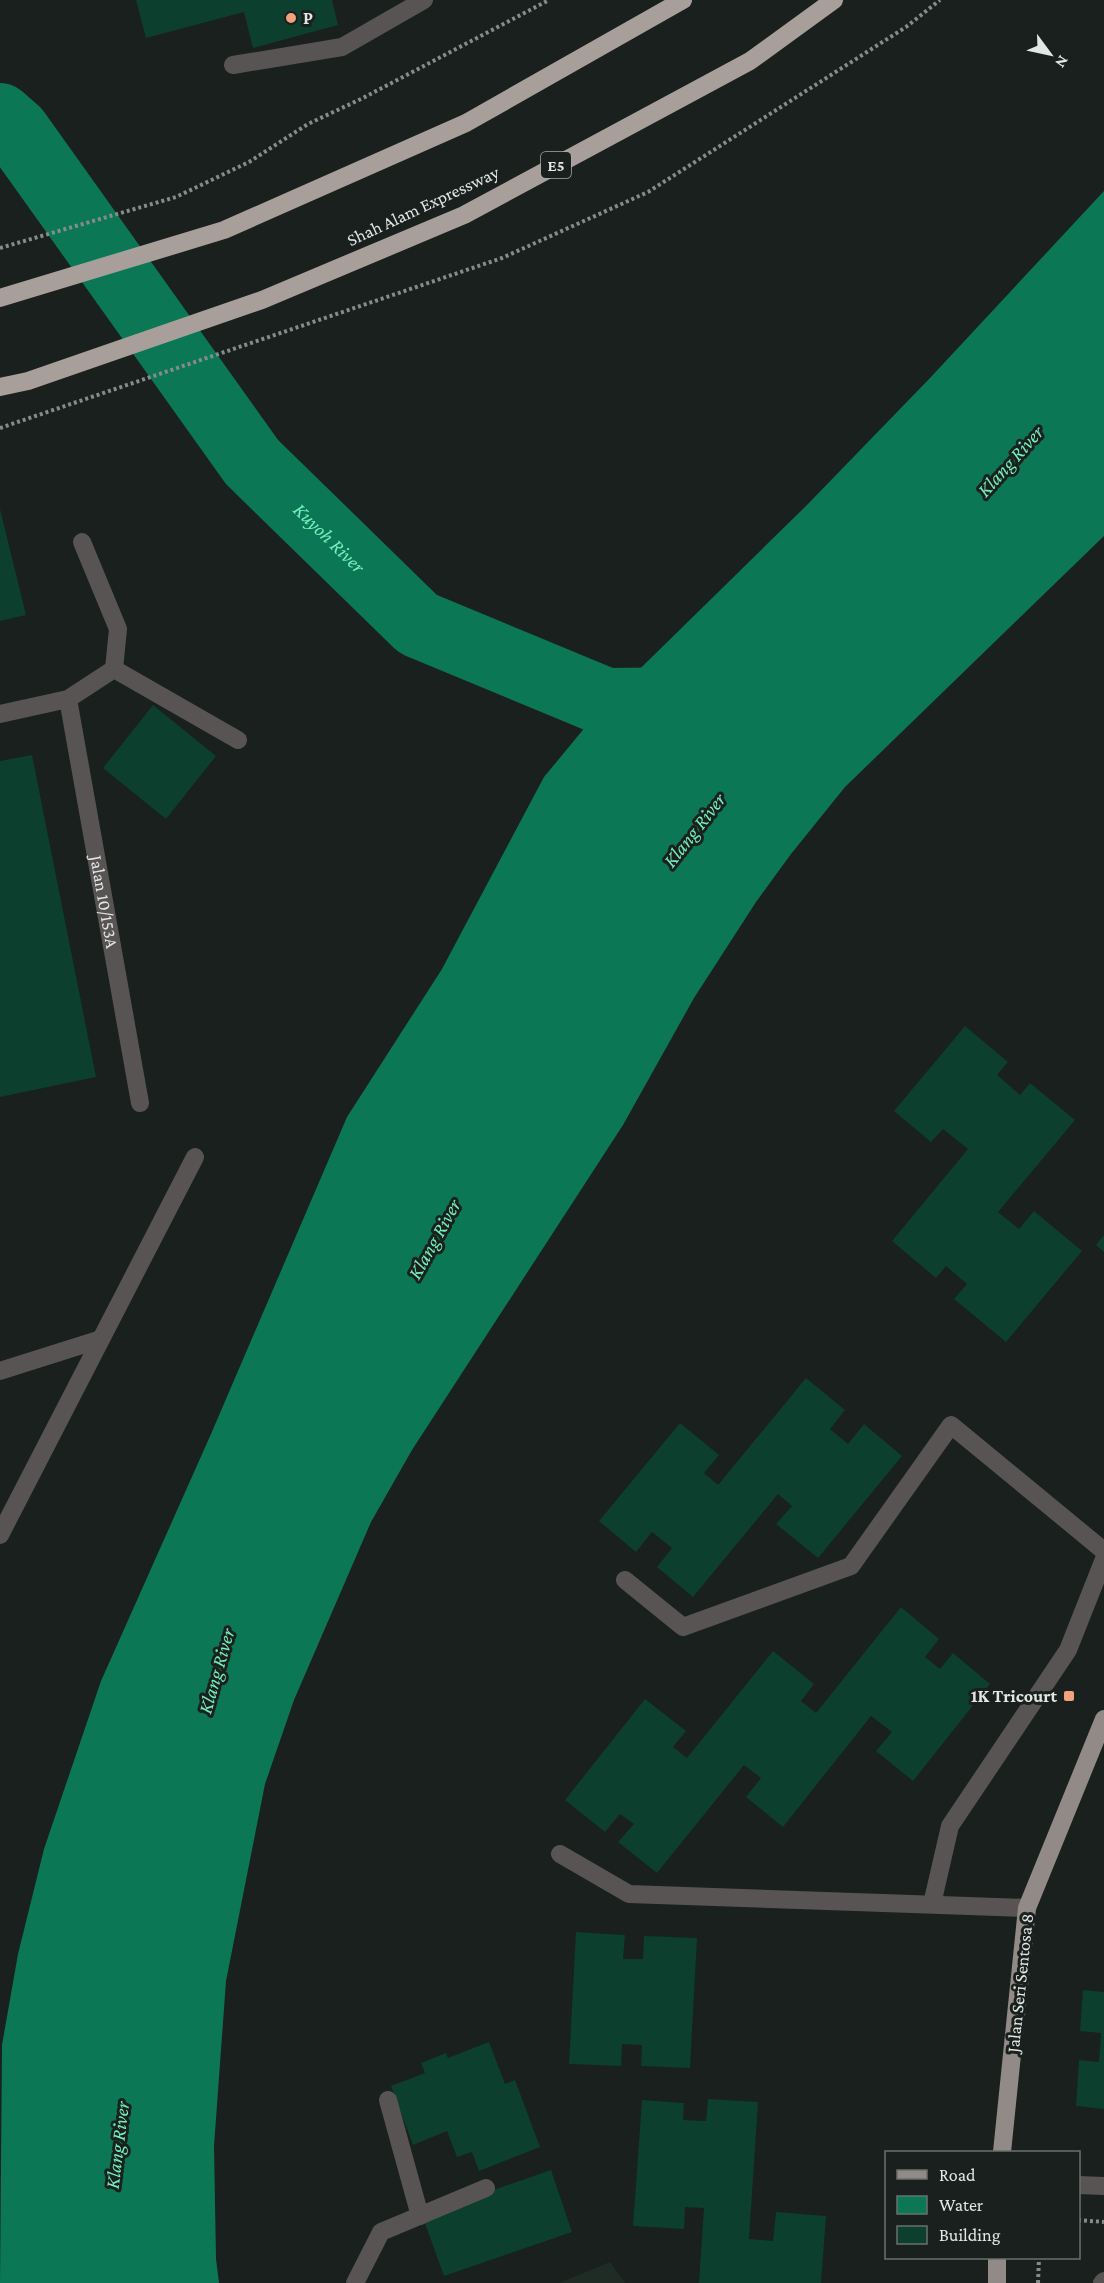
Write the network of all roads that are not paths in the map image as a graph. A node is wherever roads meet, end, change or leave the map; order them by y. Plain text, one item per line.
1 (424, 0) edge
2 (683, 0) edge
3 (834, 0) edge
4 (233, 65) dead end
5 (0, 298) edge
6 (0, 387) edge
7 (82, 542) dead end
8 (114, 669) junction
9 (68, 699) junction
10 (0, 714) edge
11 (238, 740) dead end
12 (140, 1103) dead end
13 (195, 1157) dead end
14 (101, 1339) junction
15 (0, 1371) edge
16 (0, 1535) edge
17 (1104, 1551) edge
18 (1104, 1559) edge
19 (625, 1580) dead end
20 (1104, 1719) edge
21 (560, 1854) dead end
22 (932, 1904) junction
23 (1026, 1908) junction
24 (388, 2100) dead end
25 (1002, 2151) edge
26 (1080, 2185) edge
27 (1104, 2186) edge
28 (486, 2188) dead end
29 (420, 2216) junction
30 (997, 2259) edge
31 (355, 2283) edge
32 (997, 2283) edge

1 - 4 street
2 - 5 highway
3 - 6 highway, Shah Alam Expressway / E5
7 - 8 street
8 - 9 street
8 - 11 street
9 - 10 street
9 - 12 street, Jalan 10/153A
13 - 14 street
14 - 15 street
14 - 16 street
17 - 19 street
18 - 22 street
20 - 23 main road, Jalan Seri Sentosa 8
21 - 22 street
22 - 23 street
23 - 25 main road, Jalan Seri Sentosa 8
24 - 29 street
26 - 27 street
28 - 29 street
29 - 31 street
30 - 32 main road

